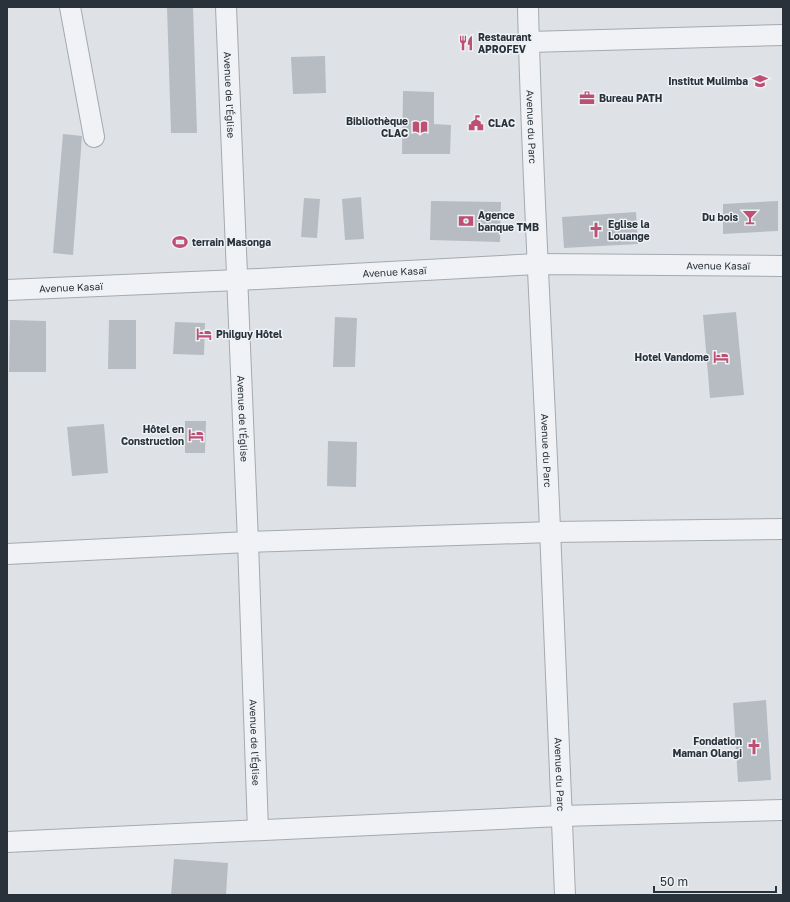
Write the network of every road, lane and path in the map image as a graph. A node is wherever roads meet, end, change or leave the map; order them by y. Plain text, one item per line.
1 (70, 7) edge
2 (226, 7) edge
3 (528, 7) edge
4 (783, 35) edge
5 (529, 42) junction
6 (94, 137) dead end
7 (538, 264) junction
8 (783, 266) edge
9 (238, 280) junction
10 (7, 290) edge
11 (783, 529) edge
12 (550, 532) junction
13 (248, 542) junction
14 (7, 554) edge
15 (783, 810) edge
16 (561, 816) junction
17 (258, 830) junction
18 (7, 842) edge
19 (565, 895) edge

1 - 6 street
2 - 9 street, Avenue de l'Église
3 - 5 street, Avenue du Parc
4 - 5 street
5 - 7 street, Avenue du Parc
7 - 8 street, Avenue Kasaï
7 - 9 street, Avenue Kasaï
7 - 12 street, Avenue du Parc
9 - 10 street, Avenue Kasaï
9 - 13 street, Avenue de l'Église
11 - 12 street
12 - 13 street
12 - 16 street, Avenue du Parc
13 - 14 street
13 - 17 street, Avenue de l'Église
15 - 16 street
16 - 17 street
16 - 19 street, Avenue du Parc
17 - 18 street

